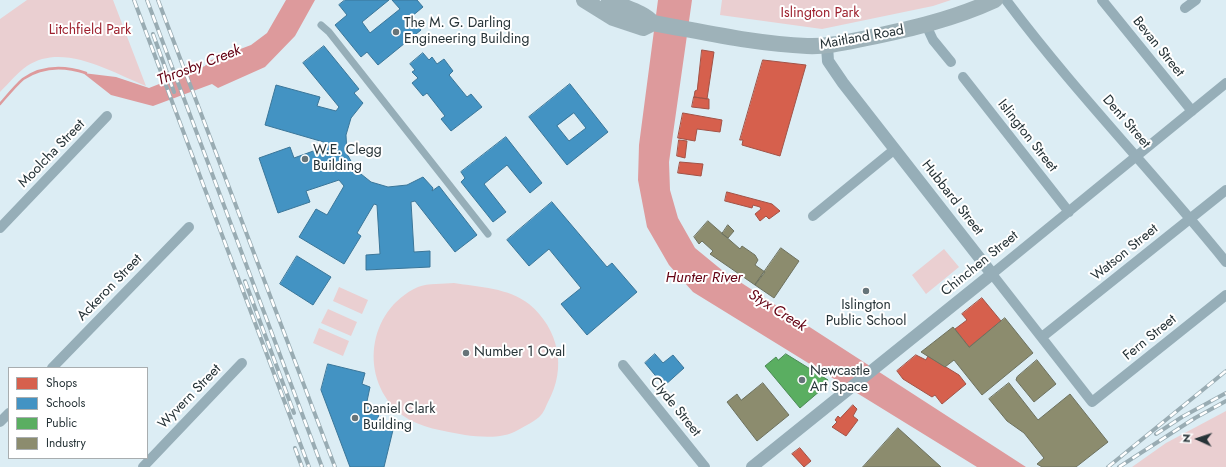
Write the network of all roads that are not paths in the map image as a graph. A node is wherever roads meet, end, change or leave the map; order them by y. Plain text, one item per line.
1 (584, 0) edge
2 (609, 0) edge
3 (994, 0) edge
4 (1006, 0) edge
5 (1102, 0) edge
6 (1196, 0) edge
7 (1185, 8) dead end
8 (653, 23) junction
9 (321, 25) dead end
10 (926, 25) junction
11 (826, 46) junction
12 (951, 62) dead end
13 (963, 78) dead end
14 (1226, 83) edge
15 (1192, 111) junction
16 (107, 116) dead end
17 (895, 149) junction
18 (1137, 157) junction
19 (1226, 190) edge
20 (1069, 212) junction
21 (812, 216) dead end
22 (1191, 218) junction
23 (189, 227) dead end
24 (0, 228) edge
25 (488, 234) dead end
26 (1226, 262) edge
27 (992, 274) junction
28 (1226, 295) edge
29 (1042, 337) junction
30 (242, 363) dead end
31 (623, 365) dead end
32 (53, 367) edge
33 (1092, 402) joint
34 (8, 414) edge
35 (0, 422) edge
36 (142, 467) edge
37 (705, 467) edge
38 (752, 467) edge

1 - 8 main road, Maitland Road
2 - 8 main road, Maitland Road
3 - 10 main road, Maitland Road
4 - 18 street, Dent Street
5 - 15 street, Bevan Street
6 - 7 street
8 - 11 main road, Maitland Road
9 - 25 street
10 - 11 main road, Maitland Road
10 - 12 street
11 - 17 street, Hubbard Street
13 - 20 street, Islington Street
14 - 15 street, Chinchen Street
15 - 18 street, Chinchen Street
16 - 24 street, Moolcha Street
17 - 21 street
17 - 27 street, Hubbard Street
18 - 20 street, Chinchen Street
18 - 22 street, Dent Street
19 - 22 street, Watson Street
20 - 27 street, Chinchen Street
22 - 26 street, Dent Street
22 - 29 street, Watson Street
23 - 32 street, Ackeron Street
27 - 29 street, Hubbard Street
27 - 38 street, Chinchen Street
28 - 33 street, Fern Street
29 - 33 street, Hubbard Street
30 - 36 street, Wyvern Street
31 - 37 street, Clyde Street
34 - 35 street

